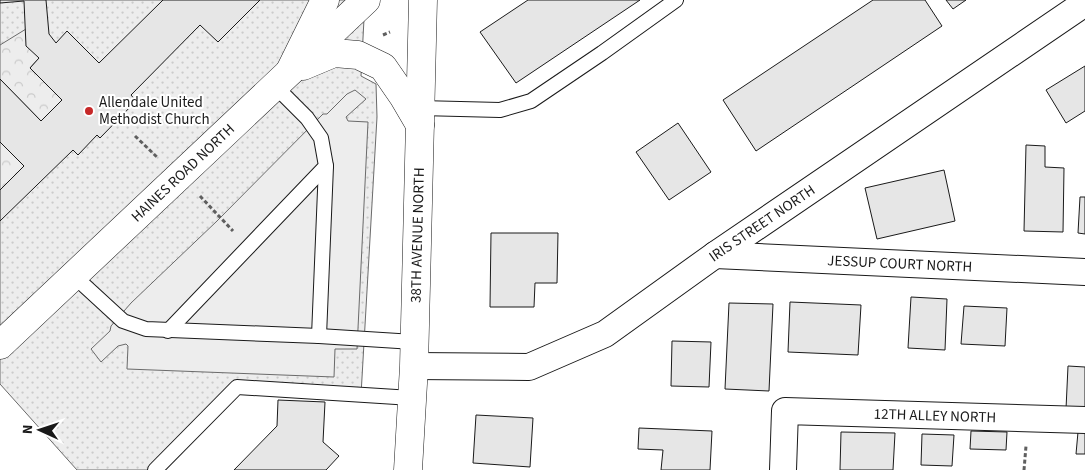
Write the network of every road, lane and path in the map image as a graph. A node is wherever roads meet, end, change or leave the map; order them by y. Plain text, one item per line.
1 (325, 0) edge
2 (366, 0) edge
3 (423, 0) edge
4 (676, 0) edge
5 (1085, 3) edge
6 (283, 79) junction
7 (420, 116) junction
8 (135, 136) dead end
9 (158, 159) dead end
10 (326, 166) junction
11 (200, 195) dead end
12 (248, 247) junction
13 (715, 255) junction
14 (1085, 272) edge
15 (74, 276) junction
16 (168, 331) junction
17 (319, 336) junction
18 (0, 344) edge
19 (414, 354) junction
20 (412, 398) junction
21 (1085, 420) edge
22 (155, 470) edge
23 (408, 470) edge
24 (783, 470) edge

1 - 6 street
2 - 6 street, HAINES ROAD NORTH
3 - 7 street, 38TH AVENUE NORTH
4 - 7 lane
5 - 13 street, IRIS STREET NORTH
6 - 7 street
6 - 10 lane
6 - 15 street, HAINES ROAD NORTH
7 - 19 street, 38TH AVENUE NORTH
8 - 9 path
10 - 12 lane
10 - 17 lane
11 - 12 path
12 - 16 lane
13 - 14 street, JESSUP COURT NORTH
13 - 19 street, IRIS STREET NORTH
15 - 16 lane
15 - 18 street, HAINES ROAD NORTH
16 - 17 lane
17 - 19 lane
19 - 20 street, 38TH AVENUE NORTH
20 - 22 lane
20 - 23 street, 38TH AVENUE NORTH
21 - 24 street, 12TH ALLEY NORTH

